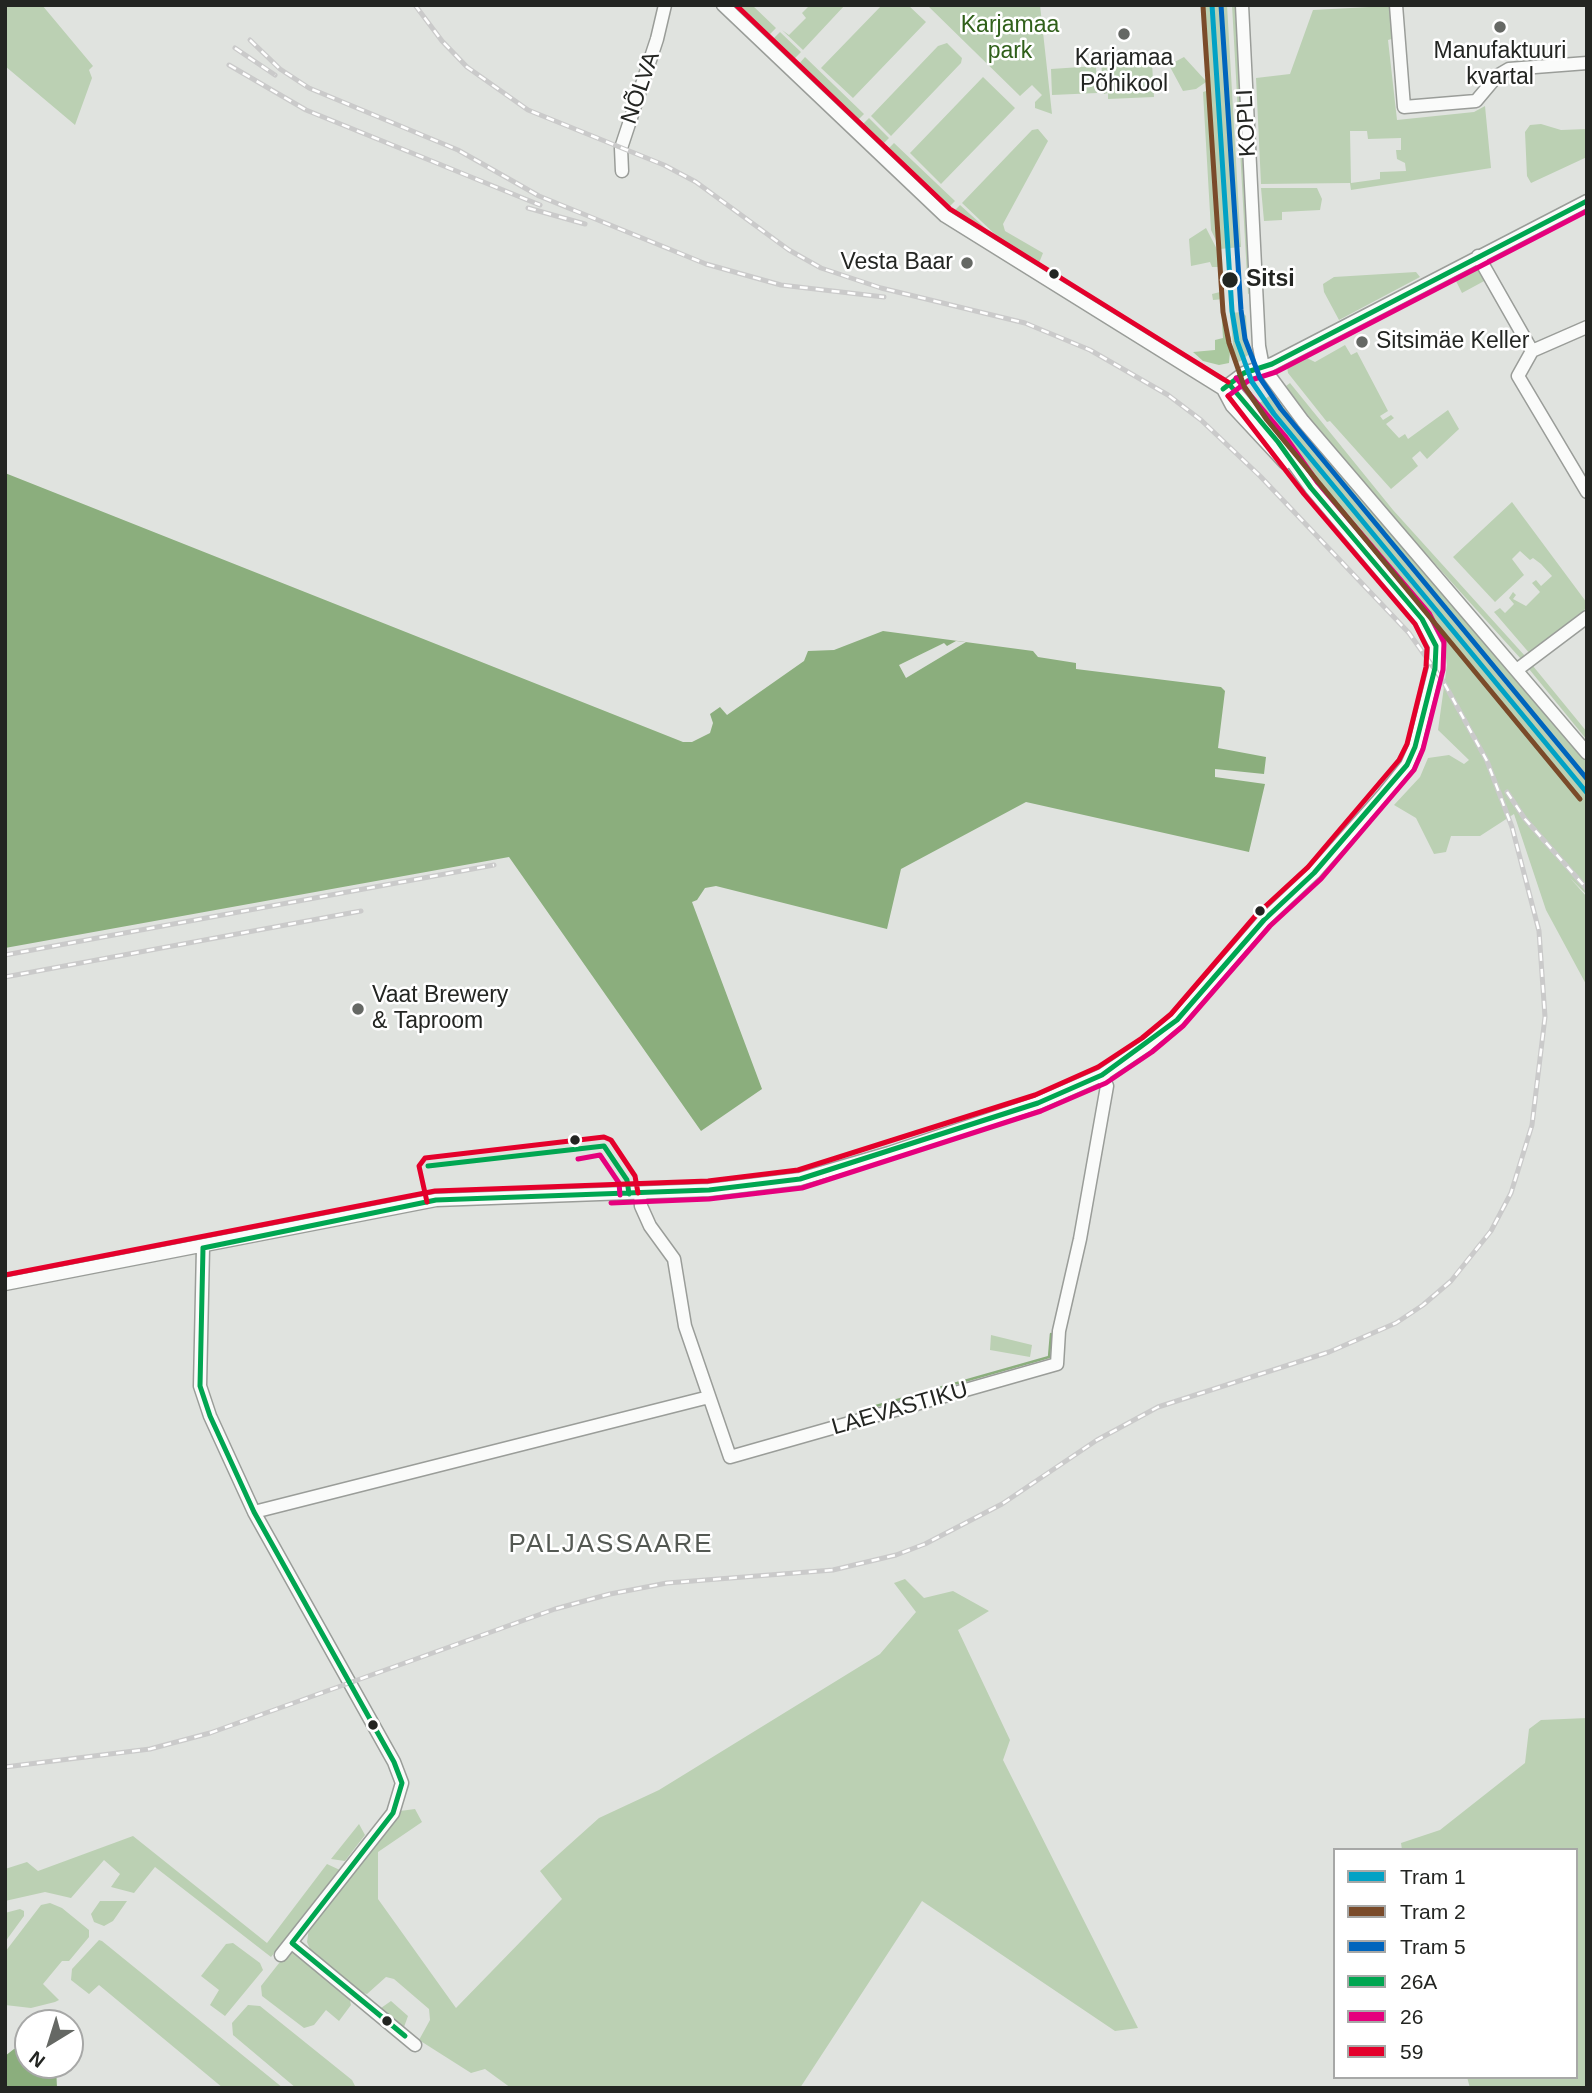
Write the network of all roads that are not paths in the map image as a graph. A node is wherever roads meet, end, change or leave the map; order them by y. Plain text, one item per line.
1 (665, 5) edge
2 (723, 5) edge
3 (1242, 5) edge
4 (1396, 5) edge
5 (1587, 63) edge
6 (622, 171) dead end
7 (1587, 201) edge
8 (1478, 256) junction
9 (1587, 327) edge
10 (1532, 351) junction
11 (1263, 367) junction
12 (1226, 387) junction
13 (1587, 492) edge
14 (1587, 617) edge
15 (1518, 669) junction
16 (1587, 753) edge
17 (1102, 1075) junction
18 (640, 1194) junction
19 (203, 1248) junction
20 (5, 1284) edge
21 (709, 1397) junction
22 (254, 1512) junction
23 (292, 1942) junction
24 (281, 1955) dead end
25 (415, 2045) dead end

1 - 6 street, NÕLVA
2 - 12 street
3 - 11 street, KOPLI
4 - 5 street
7 - 8 street
8 - 10 street
8 - 11 street
9 - 10 street
10 - 13 street
11 - 12 street
11 - 15 street, KOPLI
12 - 17 street
14 - 15 street
15 - 16 street, KOPLI
17 - 18 street
17 - 21 street, LAEVASTIKU
18 - 19 street
18 - 21 street, LAEVASTIKU
19 - 20 street
19 - 22 street
21 - 22 street
22 - 23 street
23 - 24 street
23 - 25 street

